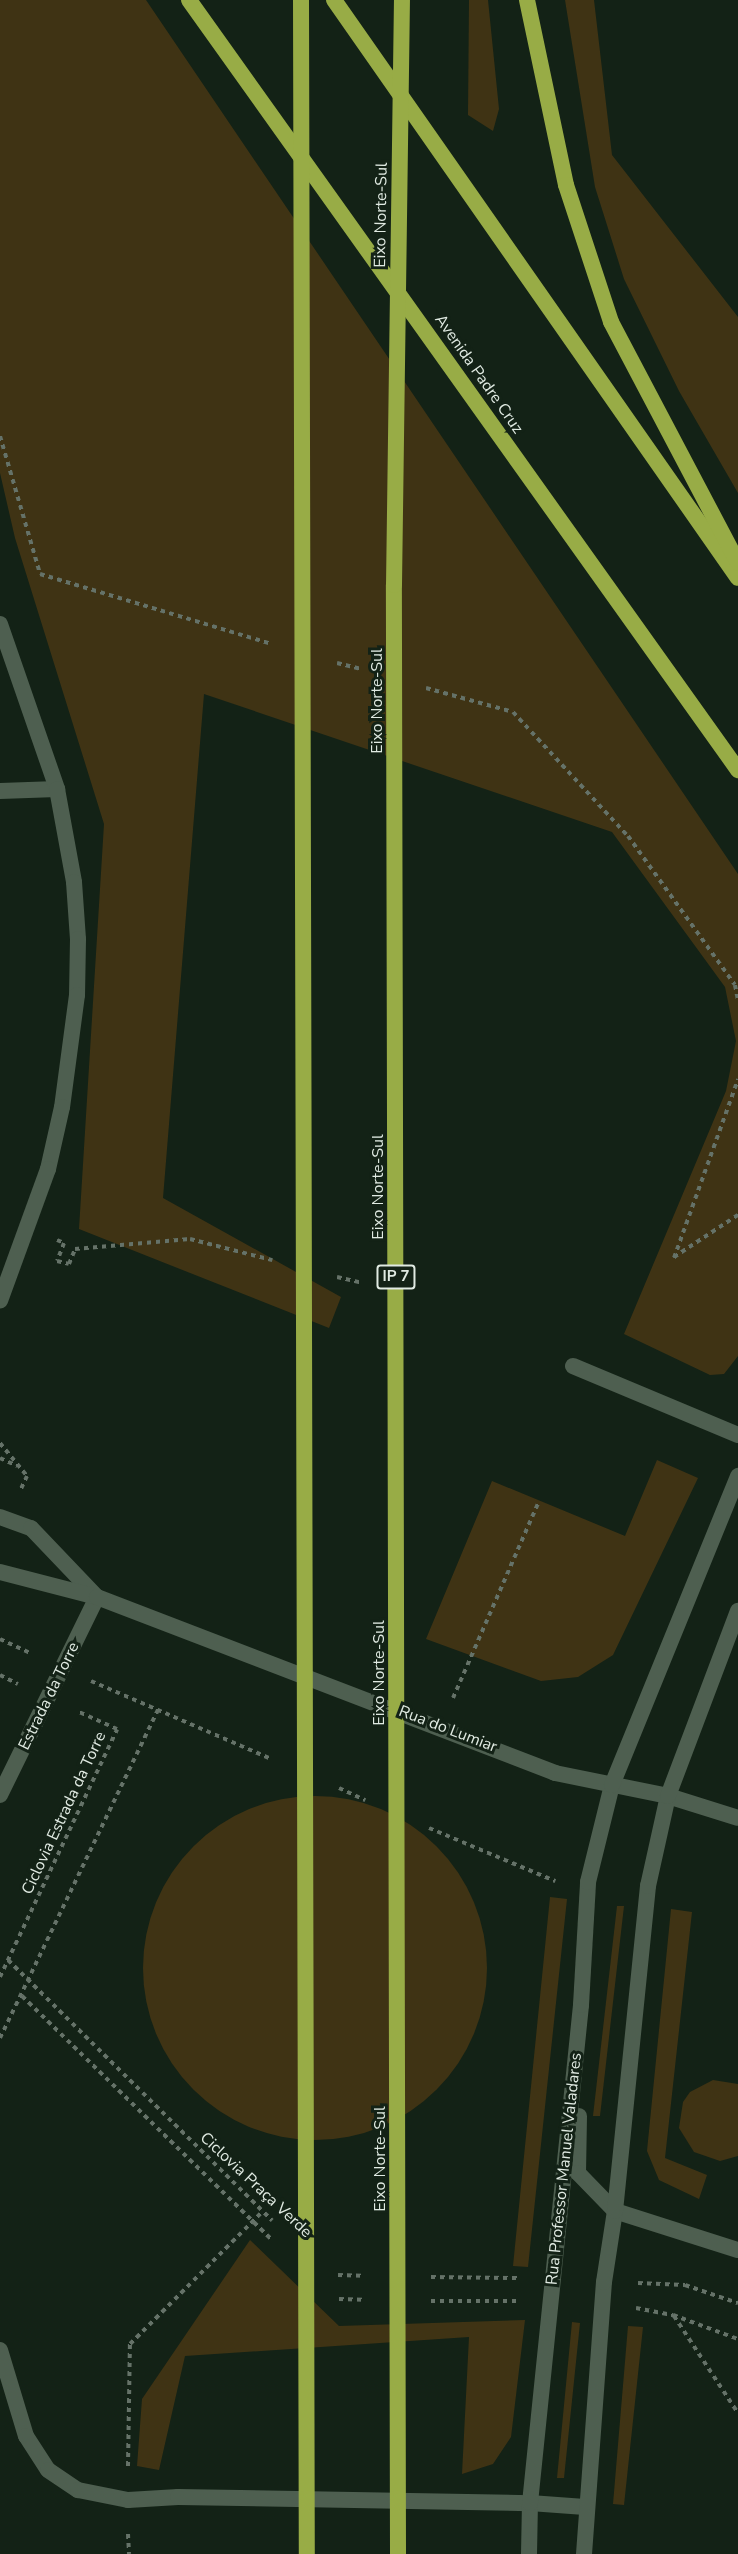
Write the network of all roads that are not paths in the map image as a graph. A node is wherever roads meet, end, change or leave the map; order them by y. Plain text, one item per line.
1 (189, 0) edge
2 (301, 0) edge
3 (334, 0) edge
4 (402, 0) edge
5 (527, 0) edge
6 (738, 564) edge
7 (738, 578) edge
8 (0, 624) edge
9 (738, 770) edge
10 (57, 789) junction
11 (0, 791) edge
12 (0, 1301) edge
13 (573, 1366) dead end
14 (738, 1435) edge
15 (738, 1476) edge
16 (0, 1517) edge
17 (0, 1572) edge
18 (97, 1597) junction
19 (738, 1611) edge
20 (612, 1785) junction
21 (0, 1795) edge
22 (668, 1796) junction
23 (738, 1818) edge
24 (581, 2005) junction
25 (615, 2211) junction
26 (738, 2250) edge
27 (0, 2350) edge
28 (530, 2503) junction
29 (585, 2506) junction
30 (307, 2554) edge
31 (399, 2554) edge
32 (529, 2554) edge
33 (584, 2554) edge

1 - 9 highway, Avenida Padre Cruz
2 - 30 highway
3 - 7 highway
4 - 31 highway, Eixo Norte-Sul / IP 7
5 - 6 highway
8 - 10 street
10 - 11 street
10 - 12 street
13 - 14 street
15 - 20 street, Rua Professor Manuel Valadares
16 - 18 street
17 - 18 street, Rua do Lumiar
18 - 20 street, Rua do Lumiar
18 - 21 street, Estrada da Torre
19 - 22 street
20 - 22 street, Rua do Lumiar
20 - 24 street, Rua Professor Manuel Valadares
22 - 23 street, Rua do Lumiar
22 - 25 street
24 - 25 street
24 - 28 street, Rua Professor Manuel Valadares
25 - 26 street
25 - 29 street
27 - 28 street
28 - 29 street
28 - 32 street, Rua Professor Manuel Valadares
29 - 33 street

